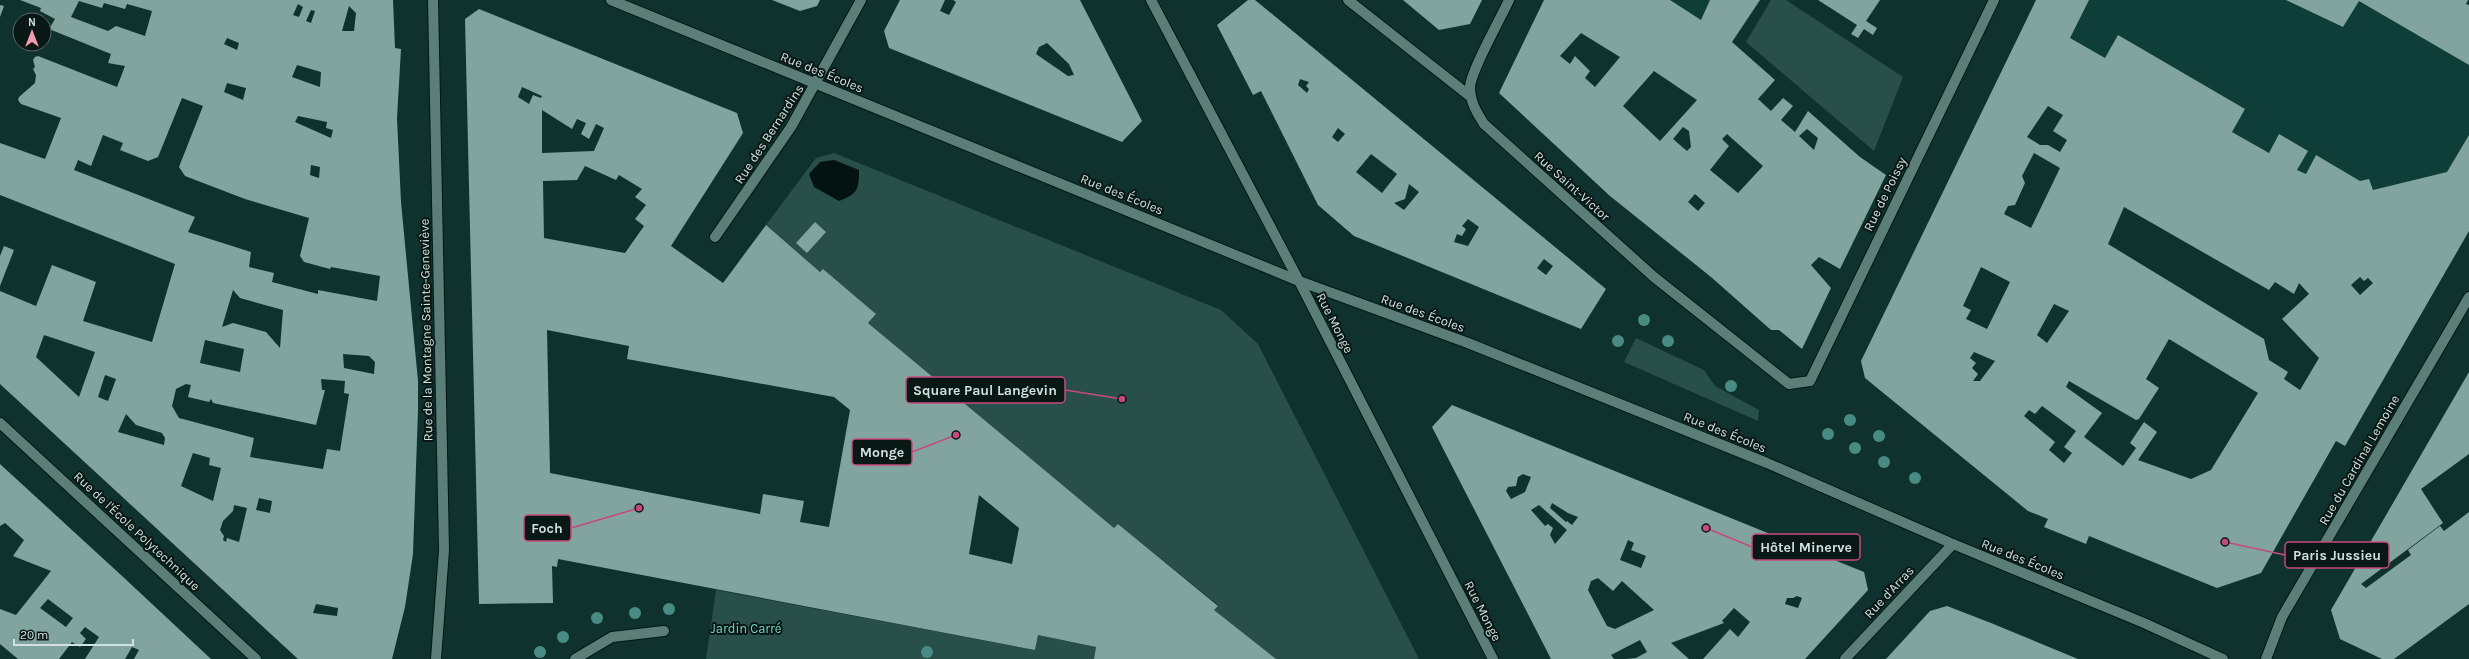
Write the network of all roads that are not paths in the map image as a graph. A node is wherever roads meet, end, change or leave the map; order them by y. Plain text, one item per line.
1 (433, 0) edge
2 (611, 0) edge
3 (862, 0) edge
4 (1151, 0) edge
5 (1348, 0) edge
6 (1510, 0) edge
7 (1994, 0) edge
8 (817, 84) junction
9 (1471, 97) junction
10 (715, 237) dead end
11 (1299, 280) junction
12 (2469, 297) edge
13 (1789, 384) joint
14 (0, 423) edge
15 (1953, 544) junction
16 (664, 631) dead end
17 (256, 659) edge
18 (436, 659) edge
19 (575, 659) edge
20 (1493, 659) edge
21 (1845, 659) edge
22 (2223, 659) edge
23 (2266, 659) edge

1 - 18 street, Rue de la Montagne Sainte-Geneviève
2 - 8 street, Rue des Écoles
3 - 8 street, Rue des Bernardins
4 - 11 street, Rue Monge
5 - 9 street, Rue Saint-Victor
6 - 9 street
7 - 13 street, Rue de Poissy
8 - 10 street, Rue des Bernardins
8 - 11 street, Rue des Écoles
9 - 13 street, Rue Saint-Victor
11 - 15 street, Rue des Écoles
11 - 20 street, Rue Monge
12 - 23 street, Rue du Cardinal Lemoine
14 - 17 street, Rue de l'École Polytechnique
15 - 21 street, Rue d'Arras
15 - 22 street, Rue des Écoles
16 - 19 street

